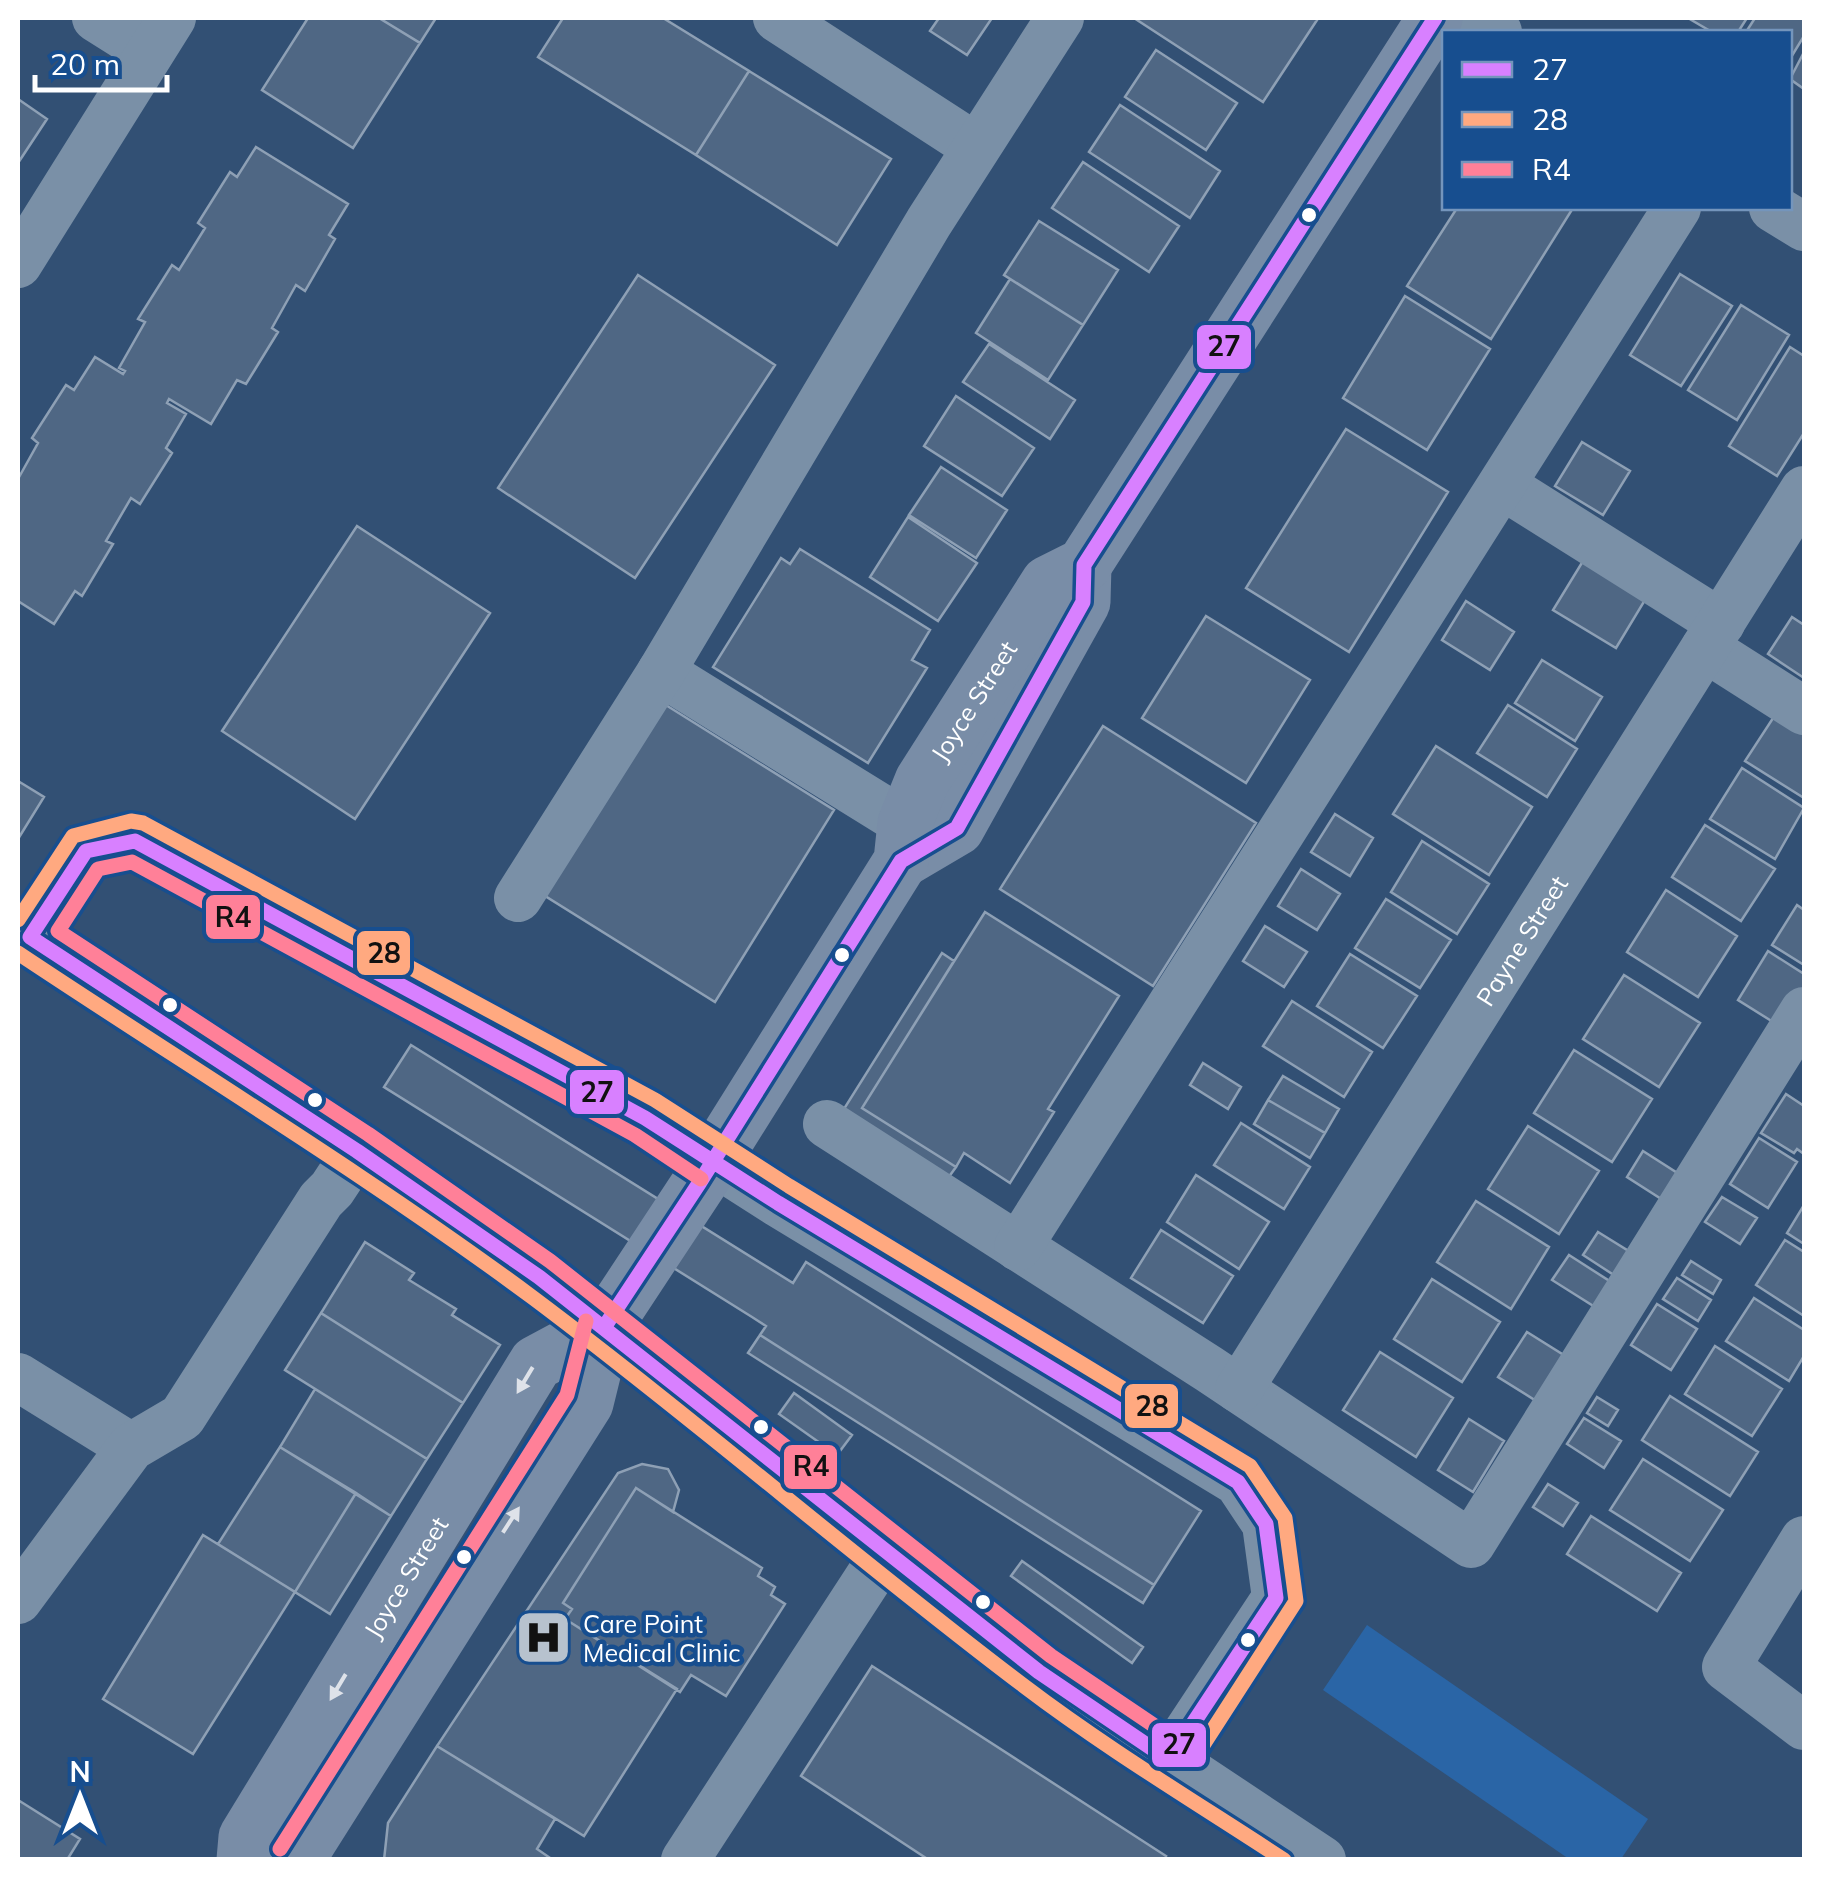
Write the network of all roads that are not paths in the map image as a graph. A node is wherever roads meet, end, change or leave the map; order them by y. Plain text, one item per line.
1 (96, 18) edge
2 (777, 18) edge
3 (1060, 18) edge
4 (1435, 18) edge
5 (161, 35) edge
6 (976, 147) junction
7 (1675, 210) edge
8 (1776, 210) edge
9 (1804, 227) edge
10 (18, 264) edge
11 (1503, 486) junction
12 (1804, 490) edge
13 (1713, 635) junction
14 (661, 672) junction
15 (1804, 712) edge
16 (903, 842) junction
17 (518, 898) dead end
18 (24, 933) edge
19 (1804, 1010) edge
20 (827, 1124) dead end
21 (356, 1150) junction
22 (712, 1162) junction
23 (1018, 1247) junction
24 (604, 1326) junction
25 (18, 1377) edge
26 (1238, 1389) junction
27 (130, 1447) junction
28 (1804, 1540) edge
29 (886, 1552) junction
30 (18, 1600) edge
31 (1804, 1726) edge
32 (1169, 1760) junction
33 (244, 1860) edge
34 (297, 1860) edge
35 (685, 1860) edge
36 (1322, 1860) edge

1 - 5 street
2 - 6 street
3 - 6 street
4 - 16 main road, Joyce Street
5 - 10 street
6 - 14 street
7 - 11 street
8 - 9 street
11 - 13 street
11 - 23 street
12 - 13 street, Payne Street
13 - 15 street
13 - 26 street, Payne Street
14 - 16 street
14 - 17 street
16 - 22 main road, Joyce Street
18 - 21 street
18 - 22 street
19 - 26 street
20 - 23 street
21 - 24 street
21 - 27 street
22 - 24 main road, Joyce Street
22 - 32 street
23 - 26 street
24 - 29 street
24 -> 33 main road, Joyce Street
34 -> 24 main road, Joyce Street
25 - 27 street
27 - 30 street
28 - 31 street
29 - 32 street
29 - 35 street
32 - 36 street

